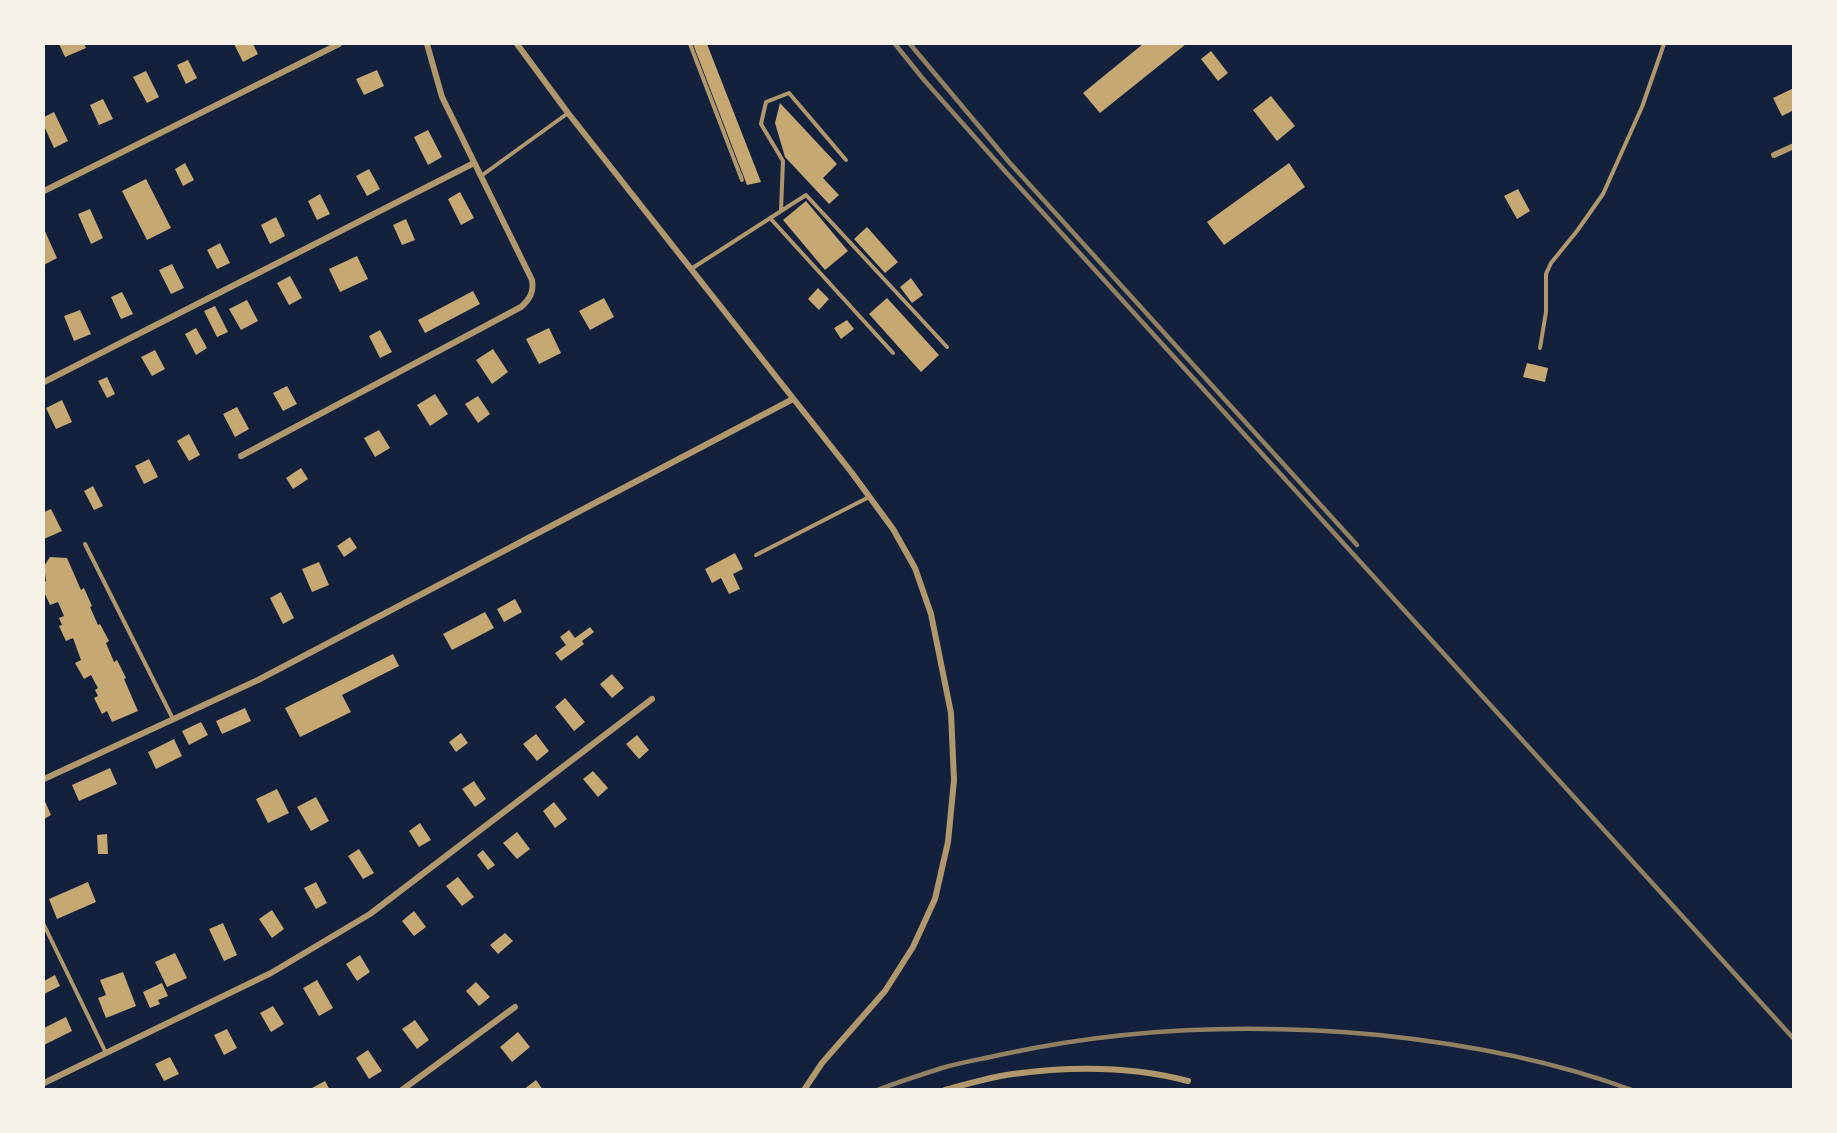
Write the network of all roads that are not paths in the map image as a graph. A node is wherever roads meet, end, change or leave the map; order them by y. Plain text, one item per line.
1 (339, 44) edge
2 (427, 44) edge
3 (518, 44) edge
4 (690, 44) edge
5 (1664, 44) edge
6 (568, 113) junction
7 (1794, 146) edge
8 (1774, 155) dead end
9 (846, 160) dead end
10 (474, 163) junction
11 (480, 176) junction
12 (742, 180) dead end
13 (44, 191) edge
14 (781, 211) junction
15 (770, 218) junction
16 (691, 269) junction
17 (947, 347) dead end
18 (1540, 348) dead end
19 (893, 353) dead end
20 (44, 382) edge
21 (793, 399) junction
22 (241, 456) dead end
23 (869, 497) junction
24 (85, 544) dead end
25 (756, 555) dead end
26 (652, 699) dead end
27 (173, 720) junction
28 (44, 779) edge
29 (44, 925) edge
30 (515, 1007) dead end
31 (106, 1053) junction
32 (1188, 1081) dead end
33 (44, 1083) edge
34 (402, 1089) edge
35 (804, 1089) edge
36 (945, 1089) edge

1 - 13 street
2 - 10 street
3 - 6 street
4 - 12 lane
5 - 18 lane
6 - 11 lane
6 - 16 street
7 - 8 street
9 - 14 lane
10 - 11 street
10 - 20 street
11 - 22 street
14 - 15 lane
14 - 17 lane
15 - 16 lane
15 - 19 lane
16 - 21 street
21 - 23 street
21 - 27 street
23 - 25 lane
23 - 35 street
24 - 27 lane
26 - 31 street
27 - 28 street
29 - 31 lane
30 - 34 street
31 - 33 street
32 - 36 street

